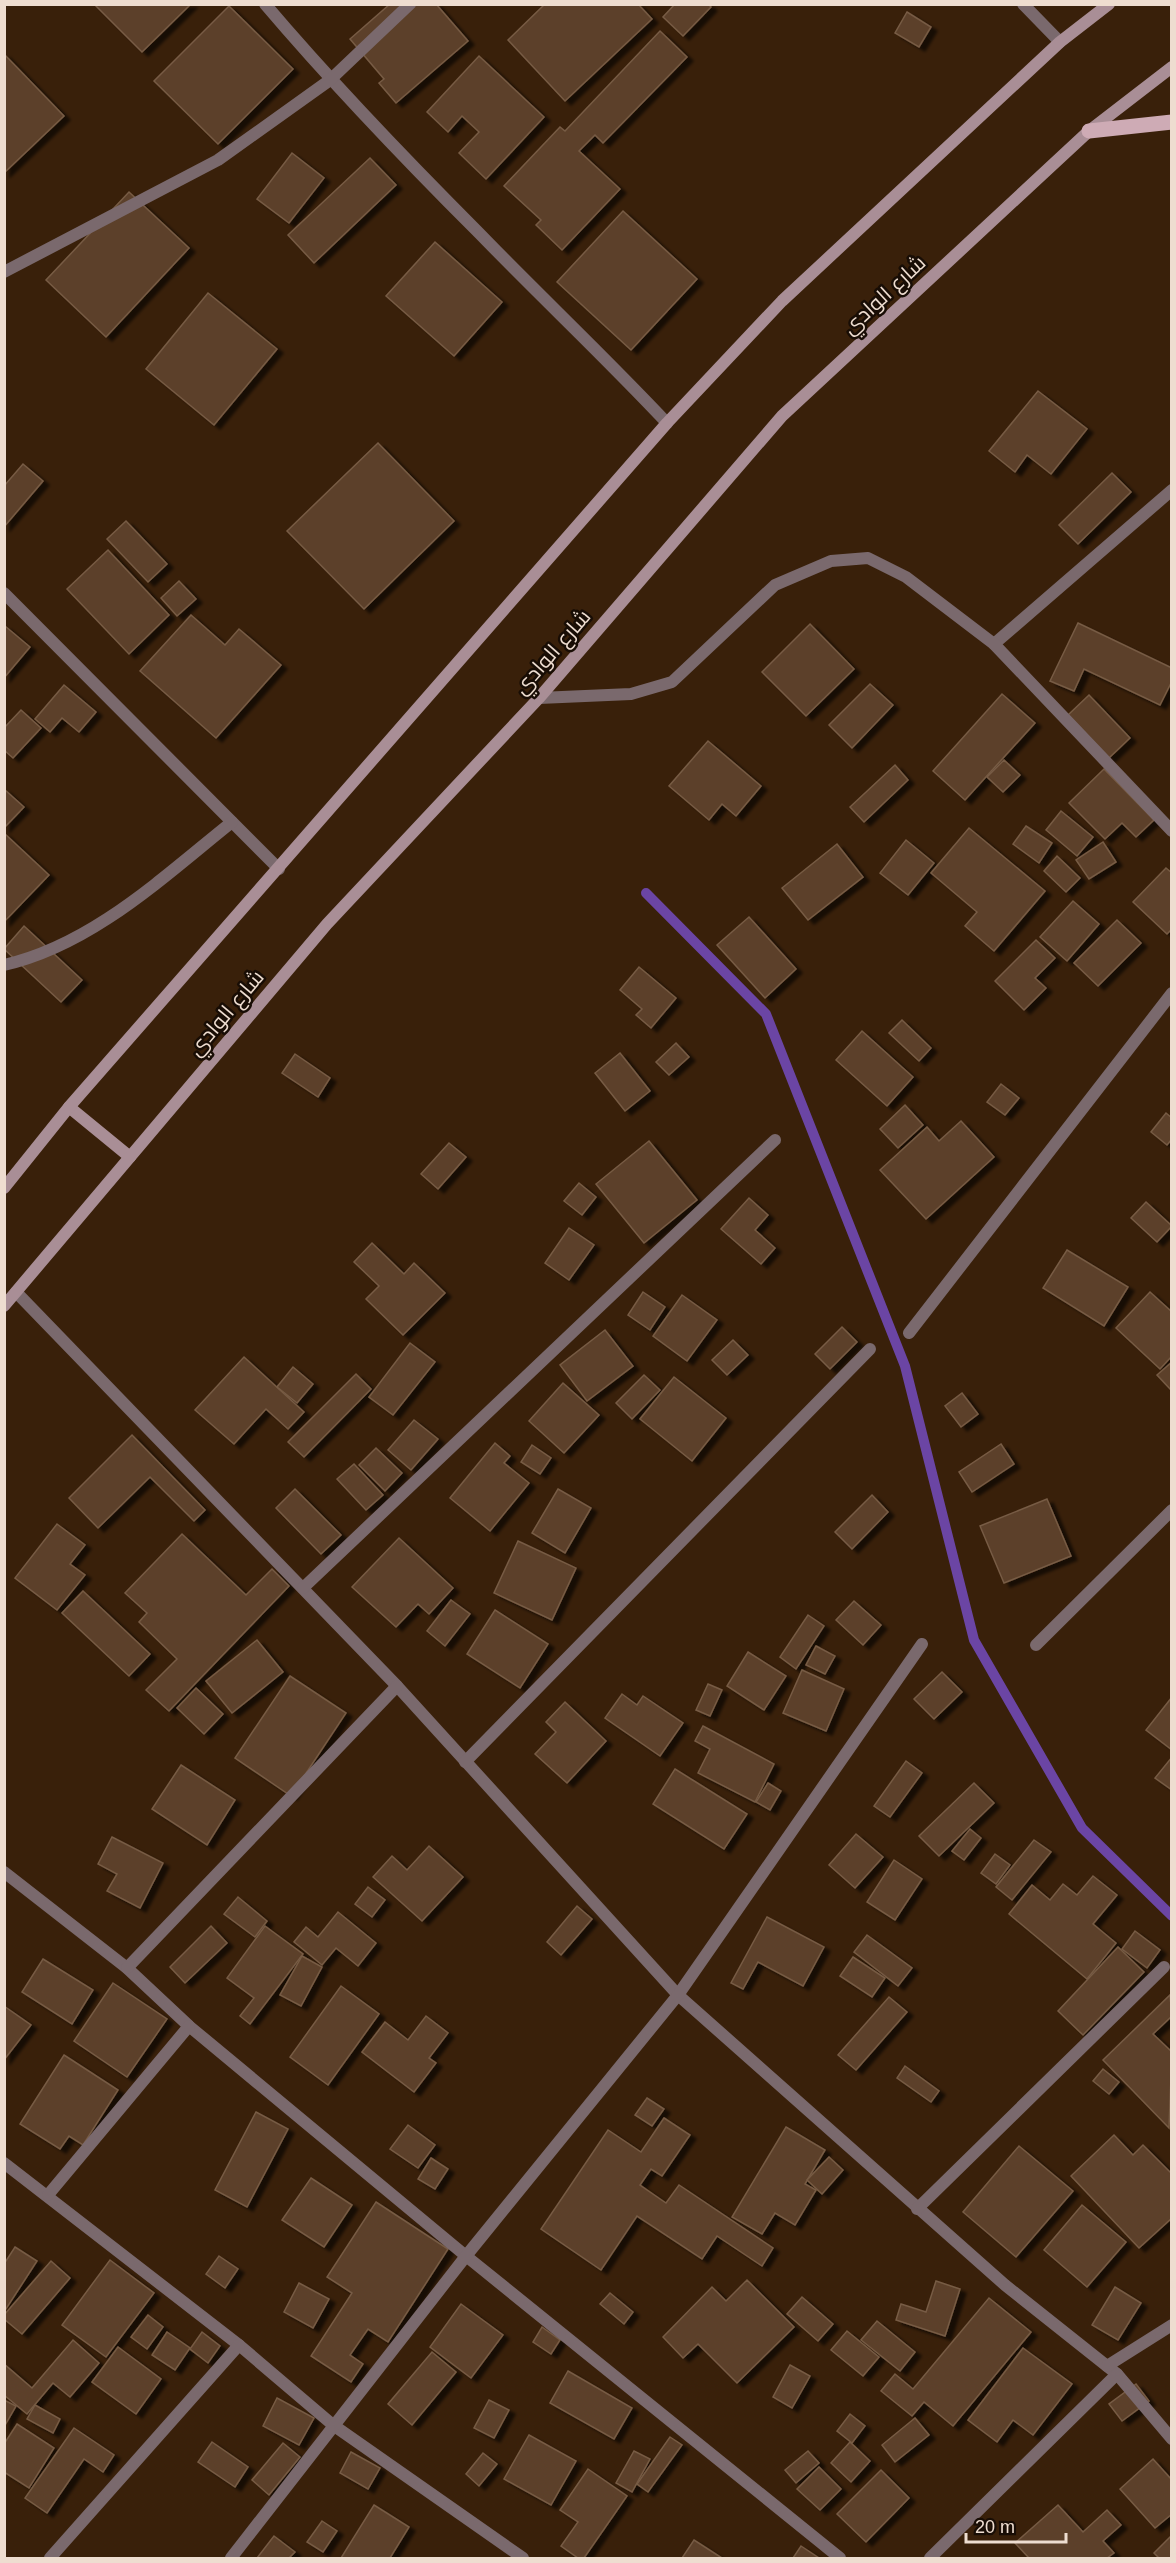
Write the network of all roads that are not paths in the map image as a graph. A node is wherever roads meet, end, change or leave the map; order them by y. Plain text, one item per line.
1 (265, 4) edge
2 (411, 4) edge
3 (1023, 4) edge
4 (1109, 4) edge
5 (1060, 42) junction
6 (1172, 67) edge
7 (330, 80) junction
8 (1172, 122) edge
9 (1089, 131) junction
10 (4, 272) edge
11 (667, 423) junction
12 (1172, 489) edge
13 (4, 593) edge
14 (994, 644) junction
15 (539, 698) junction
16 (232, 822) junction
17 (1172, 831) edge
18 (279, 869) junction
19 (4, 965) edge
20 (1172, 993) edge
21 (69, 1107) junction
22 (775, 1140) dead end
23 (130, 1157) junction
24 (4, 1188) edge
25 (16, 1292) junction
26 (4, 1306) edge
27 (909, 1333) dead end
28 (870, 1349) dead end
29 (1172, 1510) edge
30 (303, 1588) junction
31 (922, 1644) dead end
32 (1036, 1645) dead end
33 (397, 1686) junction
34 (465, 1762) junction
35 (4, 1872) edge
36 (1164, 1967) dead end
37 (127, 1968) junction
38 (678, 1995) junction
39 (189, 2026) junction
40 (4, 2163) edge
41 (48, 2195) junction
42 (917, 2209) junction
43 (466, 2256) junction
44 (1172, 2325) edge
45 (239, 2345) junction
46 (1112, 2370) junction
47 (333, 2425) junction
48 (1172, 2439) edge
49 (50, 2559) edge
50 (231, 2559) edge
51 (523, 2559) edge
52 (840, 2559) edge
53 (930, 2559) edge

1 - 7 street
2 - 7 street
3 - 5 street
4 - 5 main road
5 - 11 main road
6 - 9 main road, شارع الوادي
7 - 10 street
7 - 11 street
8 - 9 main road
9 - 15 main road, شارع الوادي
11 - 18 main road
12 - 14 street
13 - 16 street
14 - 15 street
14 - 17 street
15 - 23 main road, شارع الوادي
16 - 18 street
16 - 19 street
18 - 21 main road
20 - 27 street
21 - 23 main road
21 - 24 main road
22 - 30 street
23 - 25 main road, شارع الوادي
25 - 26 main road, شارع الوادي
25 - 30 street
28 - 34 street
29 - 32 street
30 - 33 street
31 - 38 street
33 - 34 street
33 - 37 street
34 - 38 street
35 - 37 street
36 - 42 street
37 - 39 street
38 - 42 street
38 - 43 street
39 - 41 street
39 - 43 street
40 - 41 street
41 - 45 street
42 - 46 street
43 - 47 street
43 - 52 street
44 - 46 street
45 - 47 street
45 - 49 street
46 - 48 street
46 - 53 street
47 - 50 street
47 - 51 street

